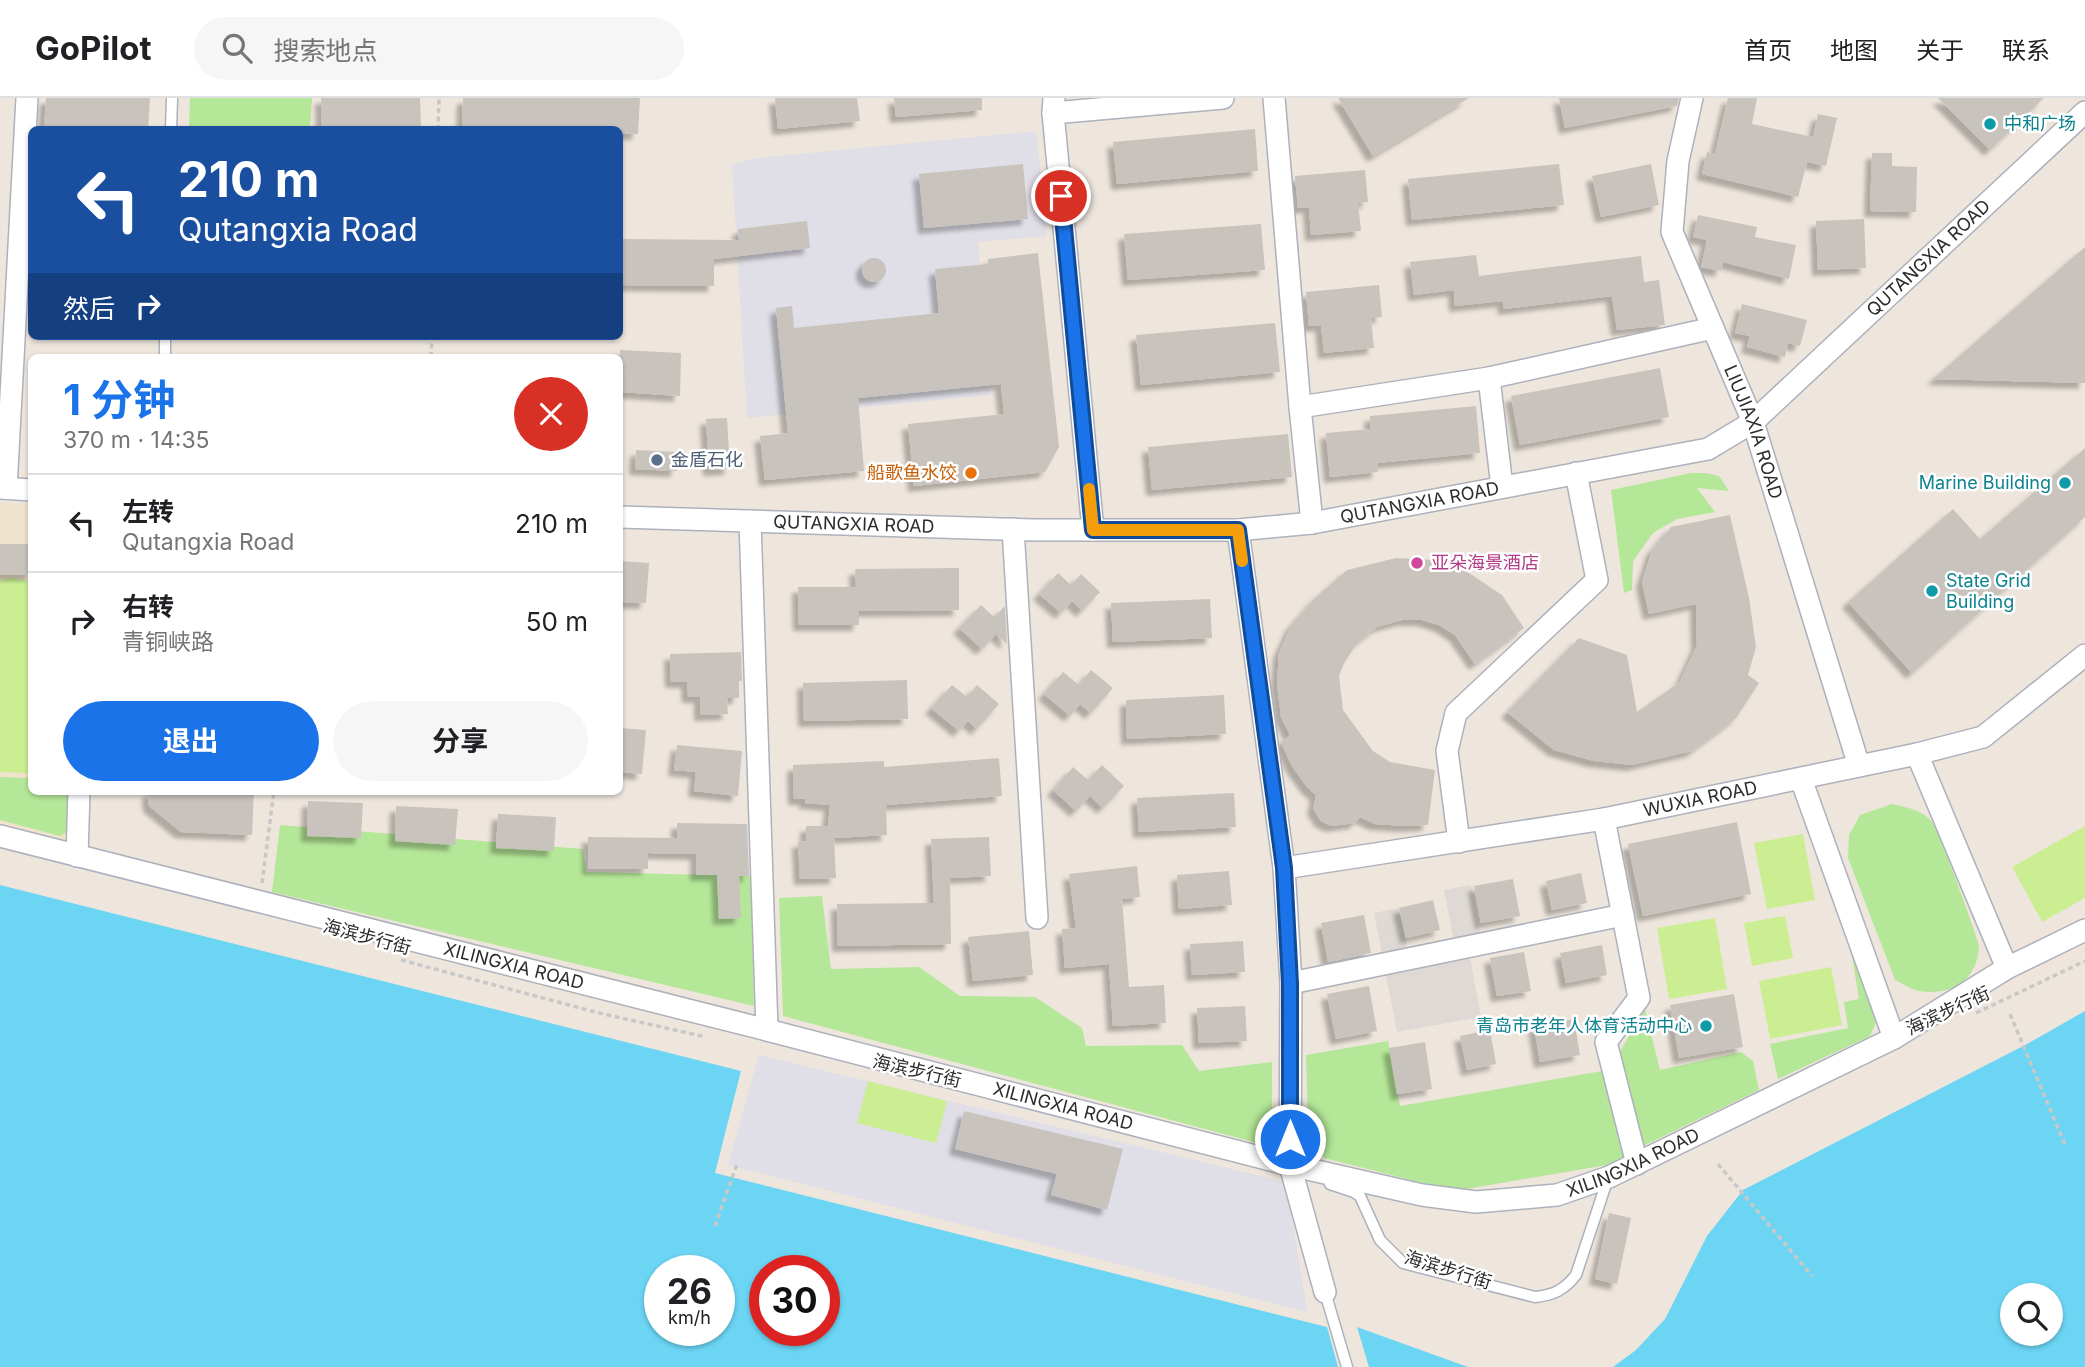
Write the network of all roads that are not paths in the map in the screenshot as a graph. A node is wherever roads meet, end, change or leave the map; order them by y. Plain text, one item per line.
1 (27, 98) edge
2 (172, 98) edge
3 (1223, 98) edge
4 (1275, 98) edge
5 (1692, 98) edge
6 (1054, 105) edge
7 (2085, 113) edge
8 (171, 126) edge
9 (1713, 328) junction
10 (1489, 378) junction
11 (1300, 407) junction
12 (1753, 422) junction
13 (1576, 473) junction
14 (1502, 487) junction
15 (3, 488) edge
16 (28, 490) edge
17 (623, 517) edge
18 (750, 521) junction
19 (1312, 523) junction
20 (1013, 529) junction
21 (1093, 530) junction
22 (1238, 530) junction
23 (2085, 655) edge
24 (1917, 754) junction
25 (1859, 766) junction
26 (1801, 779) junction
27 (79, 795) edge
28 (1604, 820) junction
29 (0, 836) edge
30 (1459, 842) junction
31 (77, 856) junction
32 (1284, 868) junction
33 (1623, 915) junction
34 (1037, 918) dead end
35 (2085, 930) edge
36 (2007, 968) junction
37 (1290, 984) junction
38 (767, 1030) junction
39 (1894, 1038) junction
40 (1637, 1164) junction
41 (1290, 1165) junction
42 (1609, 1177) junction
43 (1325, 1293) joint
44 (1347, 1367) edge

1 - 15 street
2 - 8 lane
3 - 6 street
4 - 11 street
5 - 9 street, LIUJIAXIA ROAD
6 - 21 street
7 - 12 street, QUTANGXIA ROAD
9 - 10 street
9 - 12 street, LIUJIAXIA ROAD
10 - 11 street
10 - 14 street
11 - 19 street
12 - 13 street, QUTANGXIA ROAD
12 - 25 street, LIUJIAXIA ROAD
13 - 14 street, QUTANGXIA ROAD
13 - 30 street
14 - 19 street, QUTANGXIA ROAD
15 - 16 street
17 - 18 street, QUTANGXIA ROAD
18 - 20 street, QUTANGXIA ROAD
18 - 38 street
19 - 22 street, QUTANGXIA ROAD
20 - 21 street, QUTANGXIA ROAD
20 - 34 street
21 - 22 street, QUTANGXIA ROAD
22 - 32 street
23 - 24 street, WUXIA ROAD
24 - 25 street, WUXIA ROAD
24 - 36 street
25 - 26 street, WUXIA ROAD
26 - 28 street, WUXIA ROAD
26 - 39 street
27 - 31 street
28 - 30 street, WUXIA ROAD
28 - 33 street
29 - 31 street, XILINGXIA ROAD
30 - 32 street, WUXIA ROAD
31 - 38 street, XILINGXIA ROAD
32 - 37 street
33 - 37 street
33 - 40 street
35 - 36 street, XILINGXIA ROAD
36 - 39 street, XILINGXIA ROAD
37 - 41 street
38 - 41 street, XILINGXIA ROAD
39 - 40 street, XILINGXIA ROAD
40 - 42 street, XILINGXIA ROAD
41 - 42 street, XILINGXIA ROAD
41 - 42 lane
41 - 43 street
43 - 44 lane

